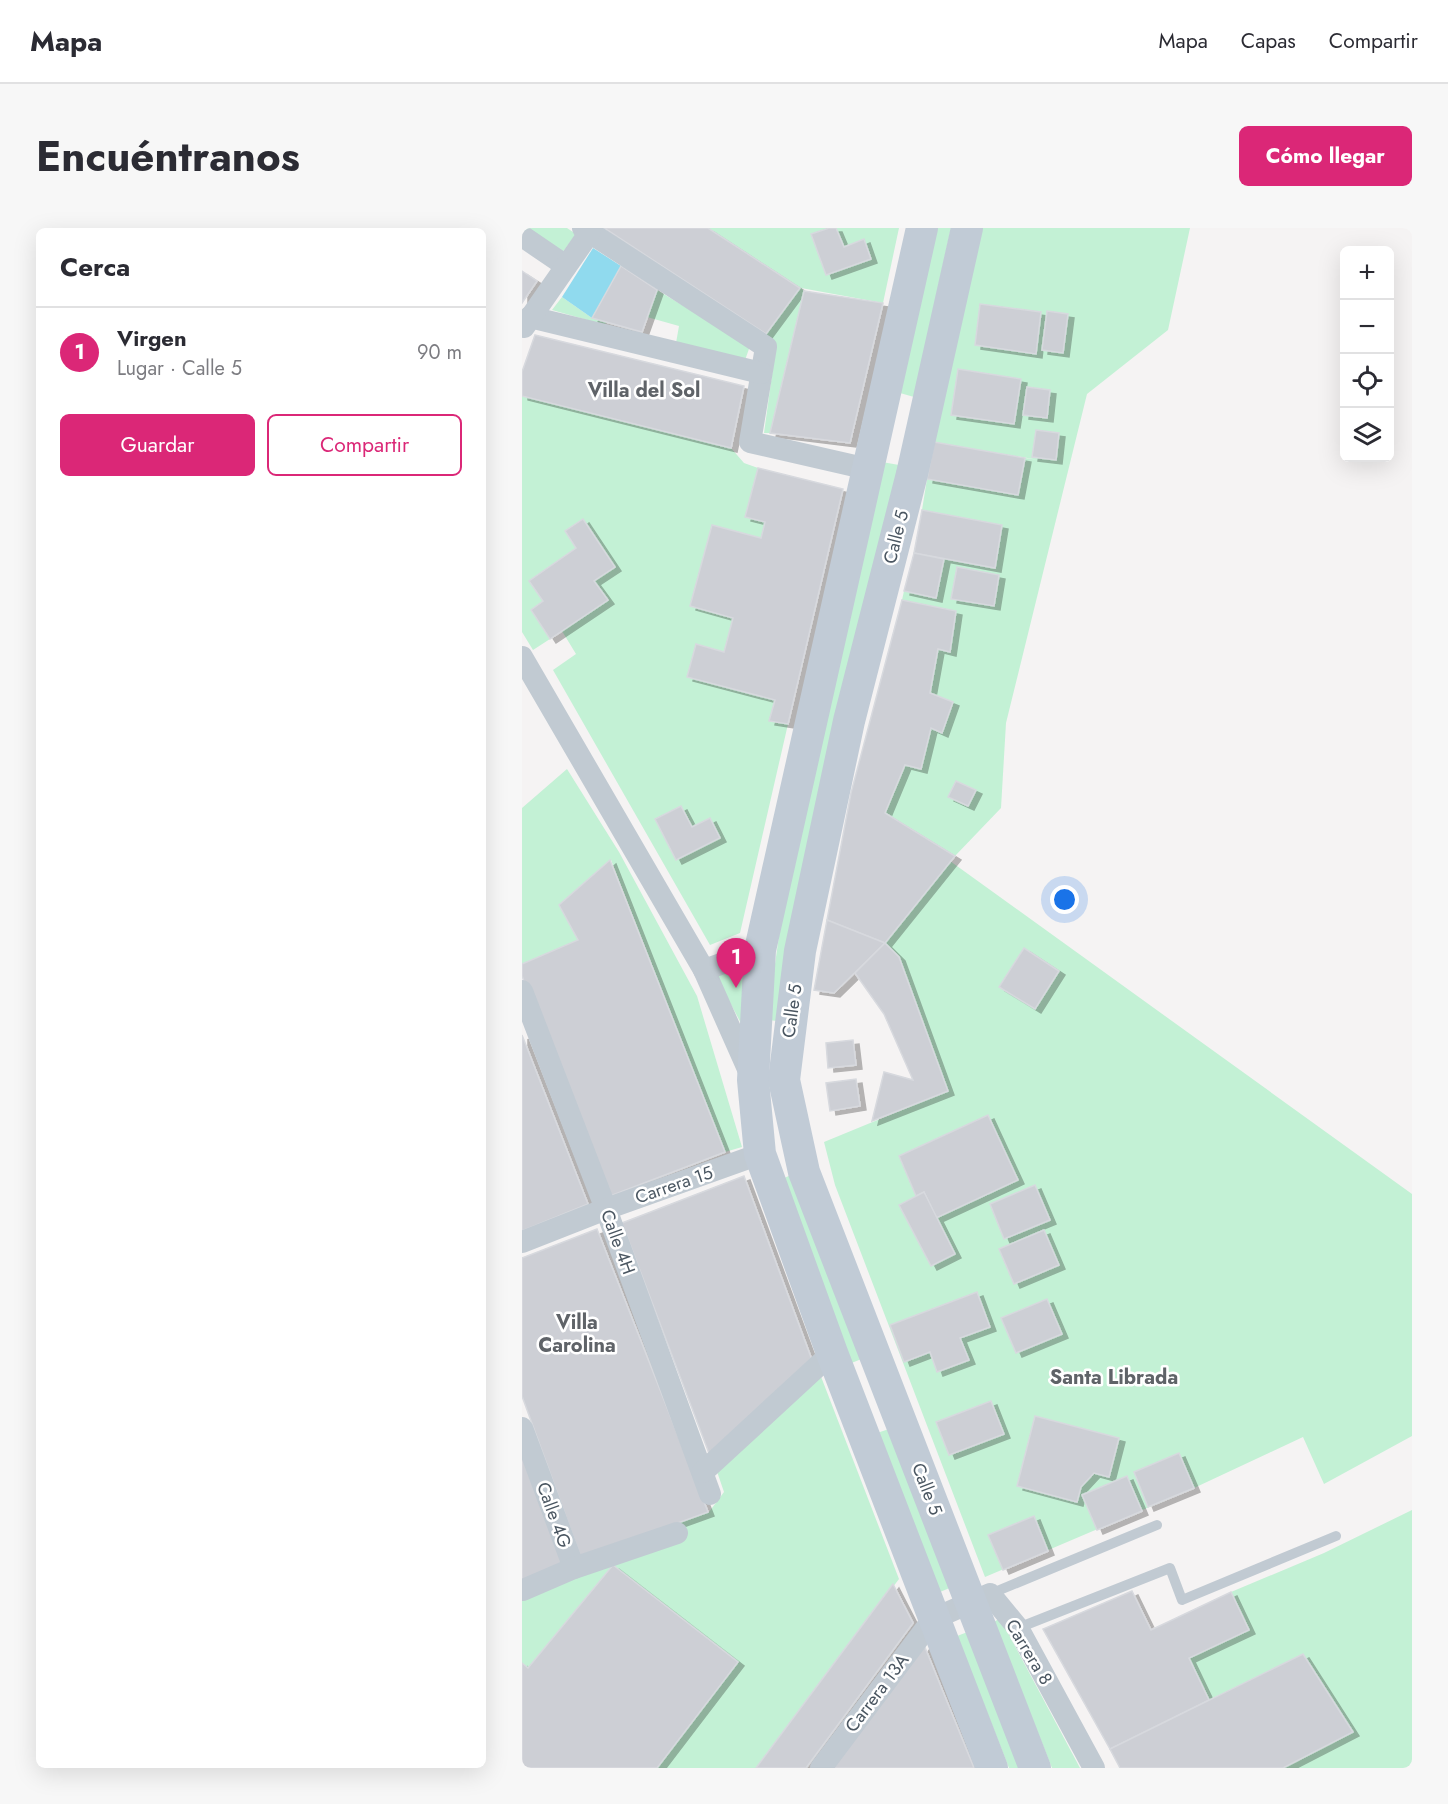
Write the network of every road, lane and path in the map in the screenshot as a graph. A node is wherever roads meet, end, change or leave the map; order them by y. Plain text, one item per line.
1 (922, 228) edge
2 (966, 228) edge
3 (587, 230) edge
4 (522, 236) edge
5 (566, 266) junction
6 (526, 323) edge
7 (761, 373) junction
8 (868, 469) junction
9 (522, 657) edge
10 (760, 950) junction
11 (704, 970) junction
12 (522, 991) edge
13 (753, 1080) junction
14 (784, 1080) junction
15 (759, 1154) junction
16 (606, 1209) junction
17 (522, 1242) edge
18 (832, 1353) junction
19 (522, 1428) edge
20 (703, 1472) junction
21 (711, 1494) dead end
22 (1157, 1525) dead end
23 (677, 1533) dead end
24 (1336, 1536) dead end
25 (574, 1568) junction
26 (523, 1590) edge
27 (980, 1598) junction
28 (933, 1619) junction
29 (1018, 1628) junction
30 (821, 1768) edge
31 (993, 1768) edge
32 (1035, 1768) edge
33 (1094, 1768) edge

1 - 8 main road, Calle 5
2 - 14 main road, Calle 5
3 - 5 street
3 - 7 street
4 - 5 street
5 - 6 street
6 - 7 street
7 - 8 street
8 - 10 main road, Calle 5
9 - 11 street
10 - 11 street
10 - 13 main road, Calle 5
11 - 13 street
12 - 16 street, Calle 4H
13 - 14 street
13 - 15 main road, Calle 5
14 - 27 main road, Calle 5
15 - 16 street, Carrera 15
15 - 18 main road, Calle 5
16 - 17 street, Carrera 15
16 - 20 street, Calle 4H
18 - 20 street
18 - 28 main road, Calle 5
19 - 25 street, Calle 4G
20 - 21 street, Calle 4H
22 - 27 lane
23 - 25 street
24 - 29 lane
25 - 26 street
27 - 28 street
27 - 29 street, Carrera 8
27 - 32 main road, Calle 5
28 - 30 street, Carrera 13A
28 - 31 main road, Calle 5
29 - 33 street, Carrera 8

